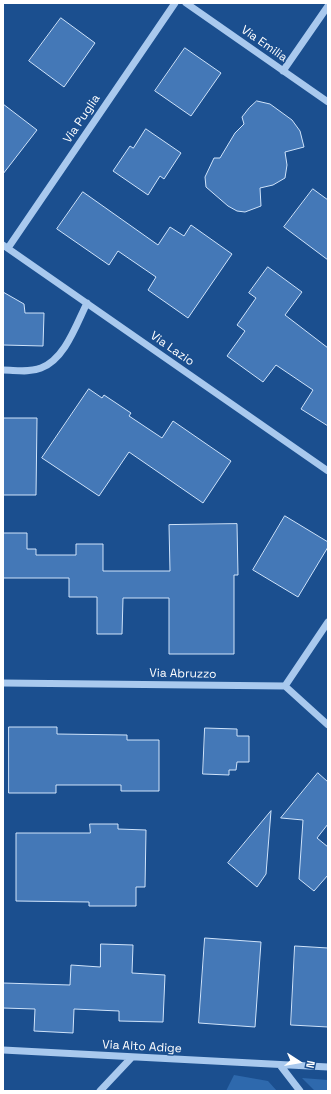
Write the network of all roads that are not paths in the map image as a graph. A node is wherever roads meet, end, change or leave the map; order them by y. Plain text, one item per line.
1 (175, 3) edge
2 (186, 3) edge
3 (328, 6) edge
4 (283, 71) junction
5 (328, 102) edge
6 (6, 246) edge
7 (87, 303) junction
8 (3, 370) edge
9 (328, 471) edge
10 (328, 622) edge
11 (3, 683) edge
12 (285, 686) junction
13 (328, 725) edge
14 (3, 1050) edge
15 (132, 1057) junction
16 (280, 1065) junction
17 (328, 1067) edge
18 (100, 1091) edge
19 (300, 1091) edge

1 - 6 street, Via Puglia
2 - 4 street, Via Emilia
3 - 4 street
4 - 5 street, Via Emilia
6 - 7 street, Via Lazio
7 - 8 street
7 - 9 street, Via Lazio
10 - 12 street
11 - 12 street, Via Abruzzo
12 - 13 street
14 - 15 street, Via Alto Adige
15 - 16 street, Via Alto Adige
15 - 18 street
16 - 17 street, Via Alto Adige
16 - 19 street

